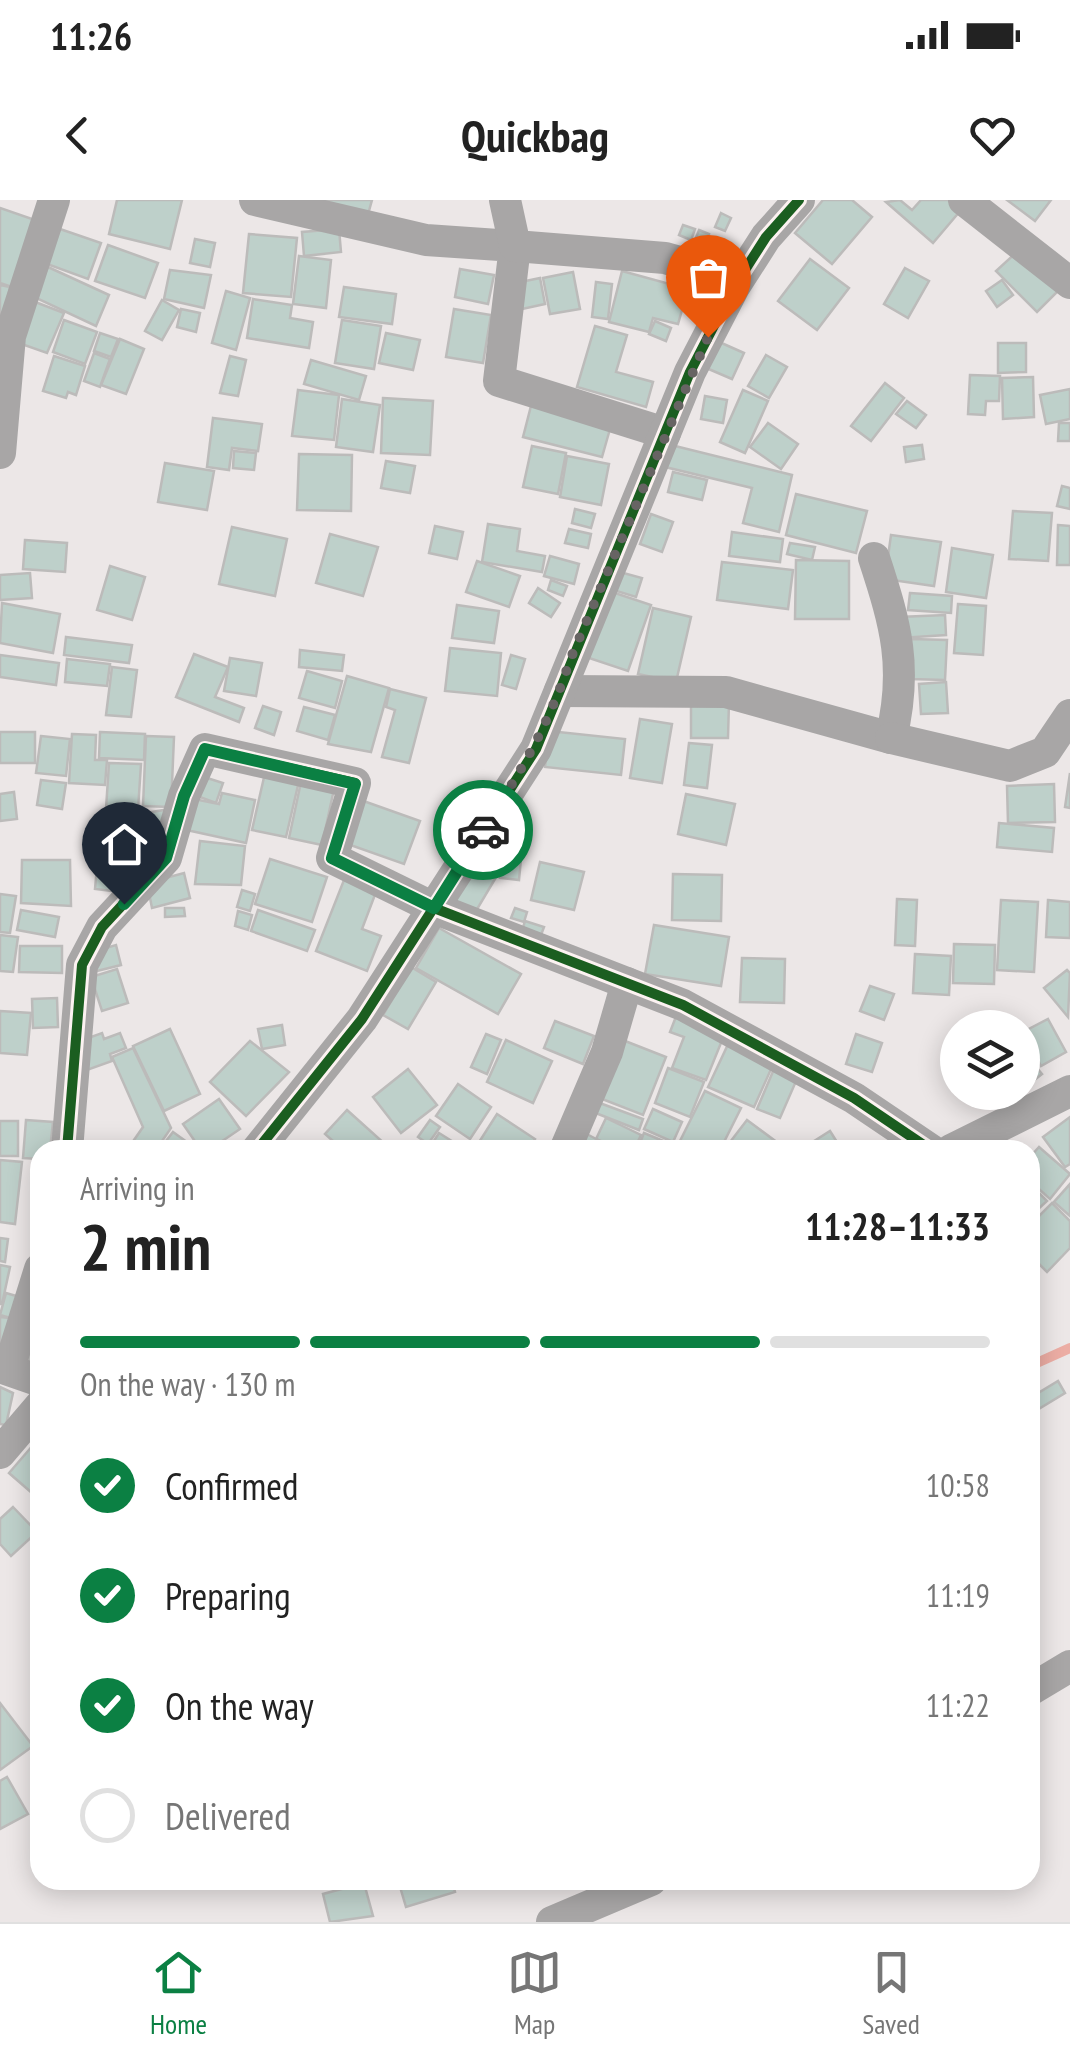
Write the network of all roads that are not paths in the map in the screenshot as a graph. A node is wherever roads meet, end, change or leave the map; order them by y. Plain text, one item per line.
1 (54, 200) edge
2 (255, 200) edge
3 (505, 200) edge
4 (799, 200) edge
5 (964, 200) edge
6 (515, 246) junction
7 (1070, 283) edge
8 (726, 302) junction
9 (665, 433) junction
10 (0, 453) edge
11 (874, 558) dead end
12 (560, 691) junction
13 (1070, 716) edge
14 (890, 738) junction
15 (434, 908) junction
16 (627, 984) junction
17 (1070, 1092) edge
18 (69, 1140) edge
19 (265, 1140) edge
20 (570, 1140) edge
21 (916, 1140) edge
22 (972, 1140) edge
23 (30, 1296) edge
24 (4, 1368) edge
25 (30, 1377) edge
26 (30, 1418) edge
27 (0, 1453) edge
28 (1070, 1666) edge
29 (1040, 1684) edge
30 (627, 1890) edge
31 (552, 1922) edge

1 - 10 street
2 - 6 street
3 - 6 street
4 - 8 street
5 - 7 street
6 - 8 street
6 - 9 street
8 - 9 street
9 - 12 street
11 - 14 street
12 - 14 street
12 - 15 street
13 - 14 street
15 - 16 street
15 - 18 street
15 - 19 street
16 - 20 street
16 - 21 street
17 - 22 street
23 - 24 street
24 - 25 street
26 - 27 street
28 - 29 street
30 - 31 street

